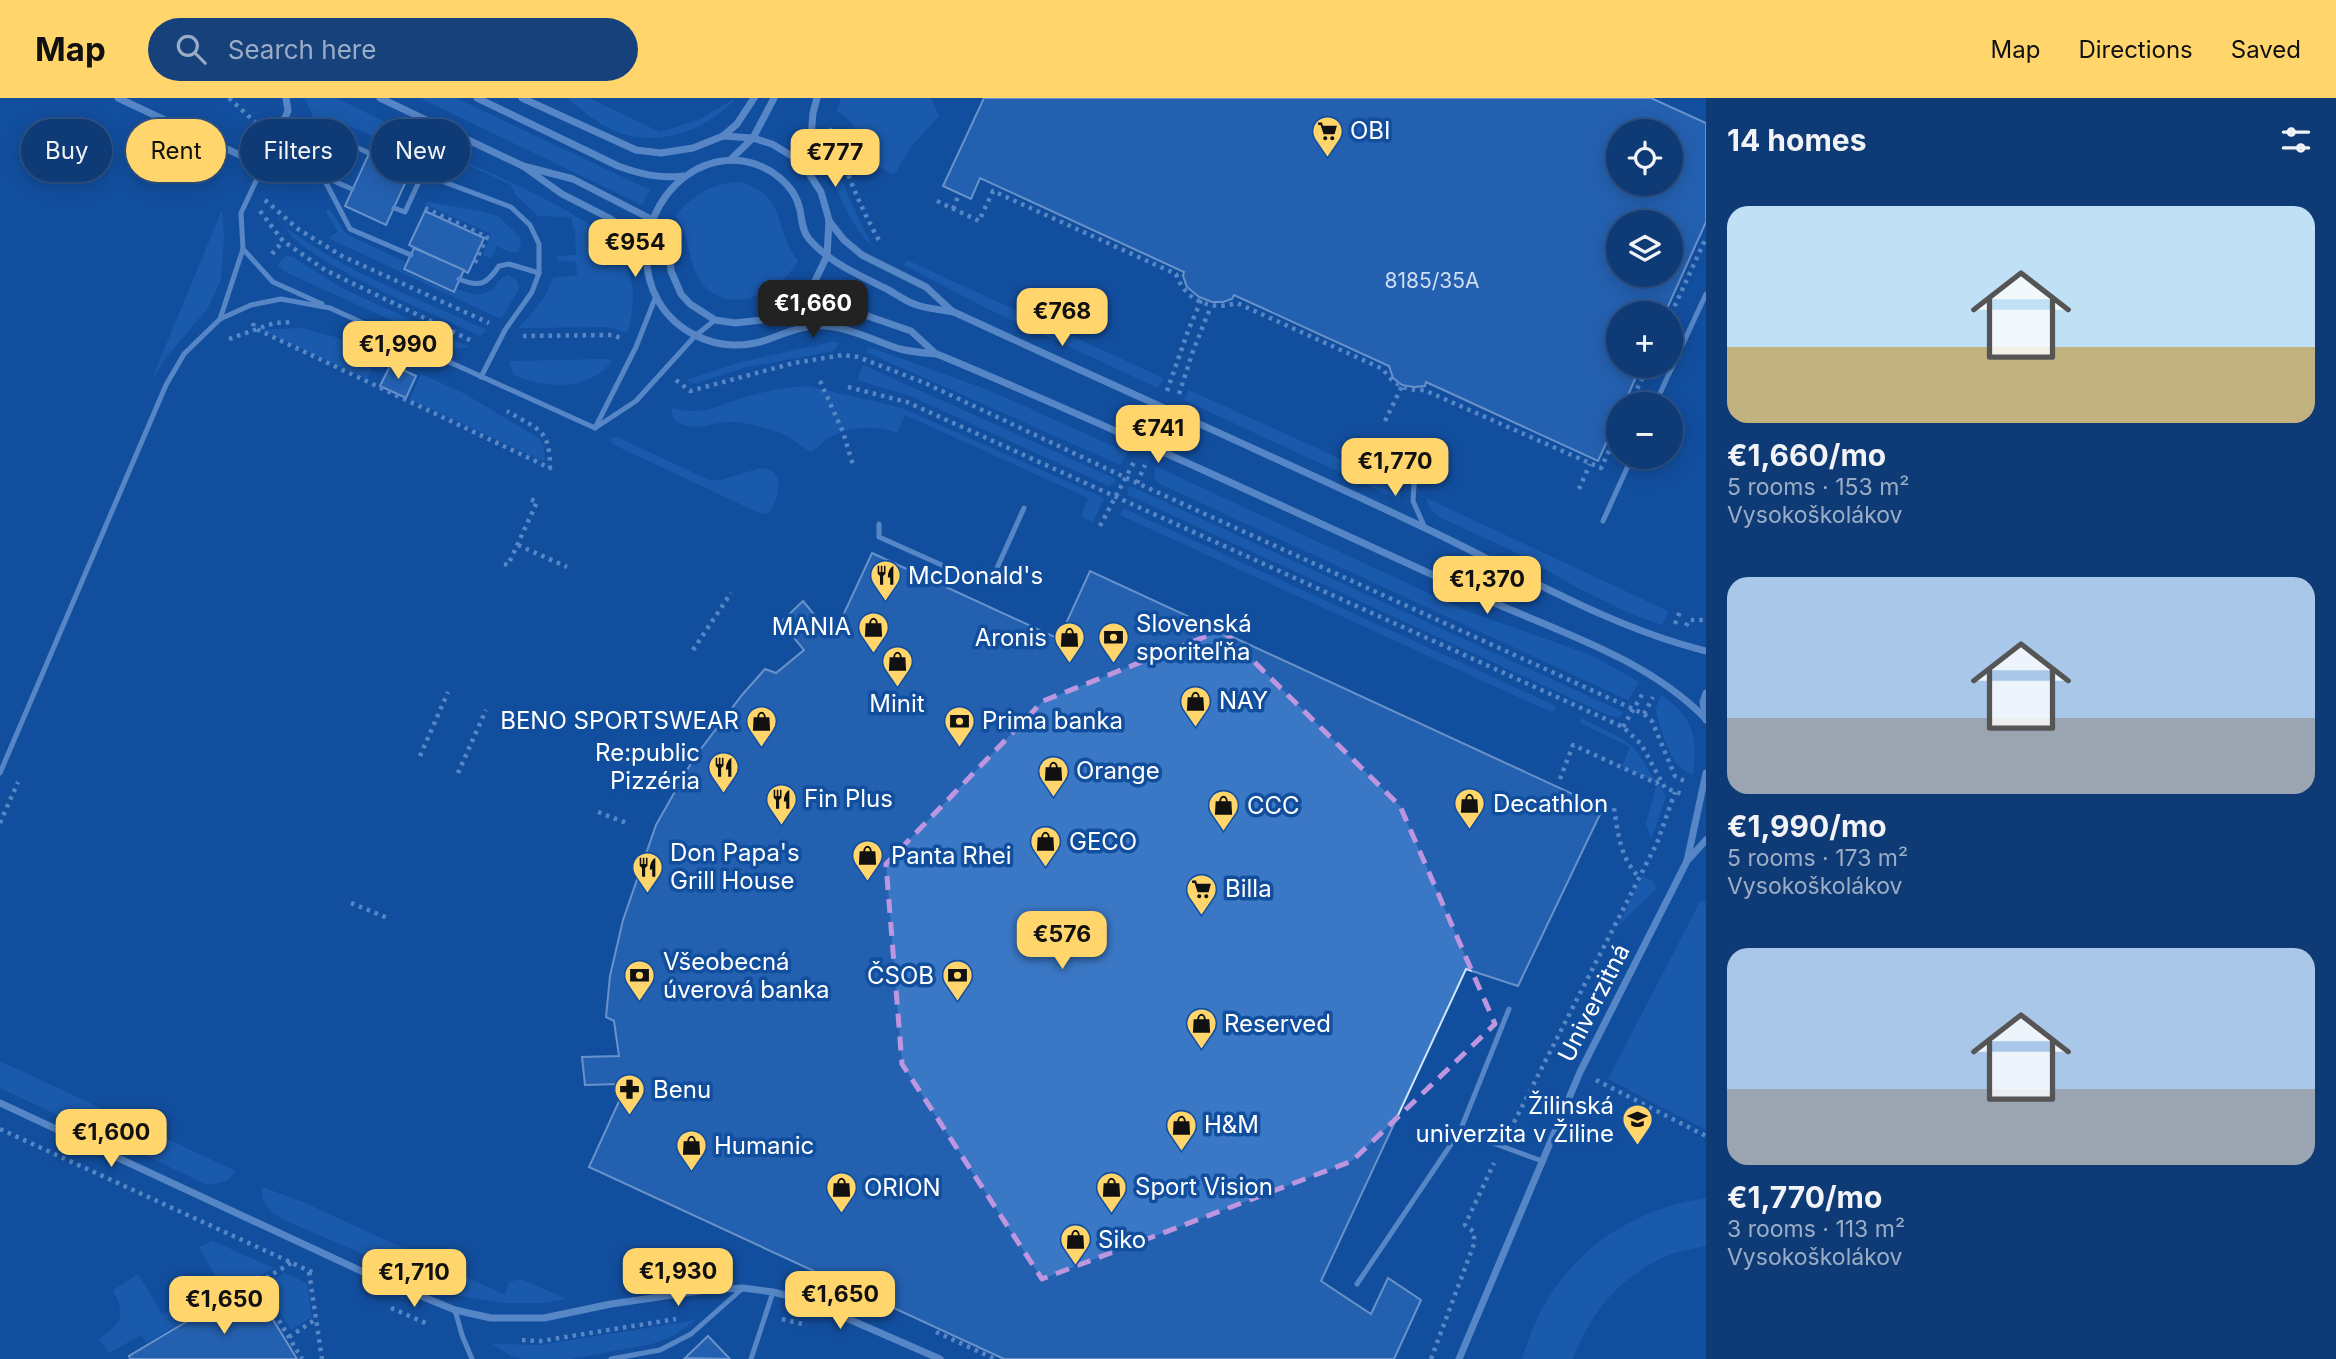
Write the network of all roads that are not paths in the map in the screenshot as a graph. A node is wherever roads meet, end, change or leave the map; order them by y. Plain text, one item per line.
1 (118, 98) edge
2 (286, 98) edge
3 (380, 98) edge
4 (477, 98) edge
5 (523, 98) edge
6 (754, 98) edge
7 (774, 98) edge
8 (817, 98) edge
9 (284, 119) edge
10 (723, 136) junction
11 (753, 138) junction
12 (357, 147) edge
13 (369, 153) dead end
14 (240, 155) edge
15 (730, 160) junction
16 (523, 166) junction
17 (808, 172) junction
18 (683, 176) junction
19 (256, 182) edge
20 (325, 182) edge
21 (336, 182) edge
22 (419, 182) edge
23 (441, 182) edge
24 (352, 189) dead end
25 (394, 208) dead end
26 (651, 219) junction
27 (829, 220) junction
28 (243, 249) junction
29 (411, 255) dead end
30 (646, 255) junction
31 (827, 256) junction
32 (539, 273) junction
33 (459, 279) dead end
34 (1706, 294) edge
35 (656, 296) junction
36 (798, 301) junction
37 (330, 308) junction
38 (954, 312) junction
39 (220, 319) junction
40 (715, 320) junction
41 (695, 336) junction
42 (937, 354) junction
43 (481, 377) junction
44 (1661, 392) edge
45 (595, 428) junction
46 (1433, 443) dead end
47 (1627, 469) edge
48 (1024, 508) dead end
49 (1603, 521) dead end
50 (879, 524) dead end
51 (1425, 527) junction
52 (1706, 651) edge
53 (1706, 693) edge
54 (1706, 720) edge
55 (0, 773) edge
56 (1706, 773) edge
57 (1706, 840) edge
58 (1687, 861) junction
59 (1509, 1009) dead end
60 (0, 1103) edge
61 (1460, 1131) junction
62 (1542, 1161) junction
63 (1357, 1284) dead end
64 (743, 1288) junction
65 (773, 1292) junction
66 (455, 1310) junction
67 (473, 1359) edge
68 (611, 1359) edge
69 (751, 1359) edge
70 (940, 1359) edge
71 (1459, 1359) edge

1 - 14 street
2 - 9 street
3 - 16 street
4 - 18 street
5 - 10 street
6 - 10 street
7 - 11 street
8 - 17 street
10 - 11 street
11 - 15 street
11 - 17 street
12 - 13 lane
15 - 18 street
15 - 31 street
16 - 26 street
16 - 30 street
17 - 27 street
18 - 26 street
19 - 28 lane
20 - 29 lane
21 - 24 lane
22 - 25 lane
23 - 32 lane
26 - 30 street
26 - 40 street
27 - 31 street
27 - 38 street
28 - 37 lane
28 - 39 lane
30 - 35 street
31 - 36 street
31 - 38 street
32 - 33 lane
32 - 43 lane
34 - 44 lane
35 - 41 street
35 - 45 lane
36 - 40 street
36 - 42 street
37 - 39 lane
37 - 43 lane
38 - 51 street
39 - 55 lane
40 - 41 lane
41 - 42 street
41 - 45 lane
42 - 54 street
43 - 45 lane
46 - 51 lane
47 - 49 lane
48 - 50 lane
51 - 52 street
53 - 54 street
56 - 58 street, Univerzitná
57 - 58 street, Univerzitná
58 - 62 street, Univerzitná
59 - 61 lane
60 - 66 street
61 - 62 lane
61 - 63 lane
62 - 71 street, Univerzitná
64 - 65 street
64 - 66 street
64 - 68 lane
65 - 69 lane
65 - 70 street
66 - 67 lane

